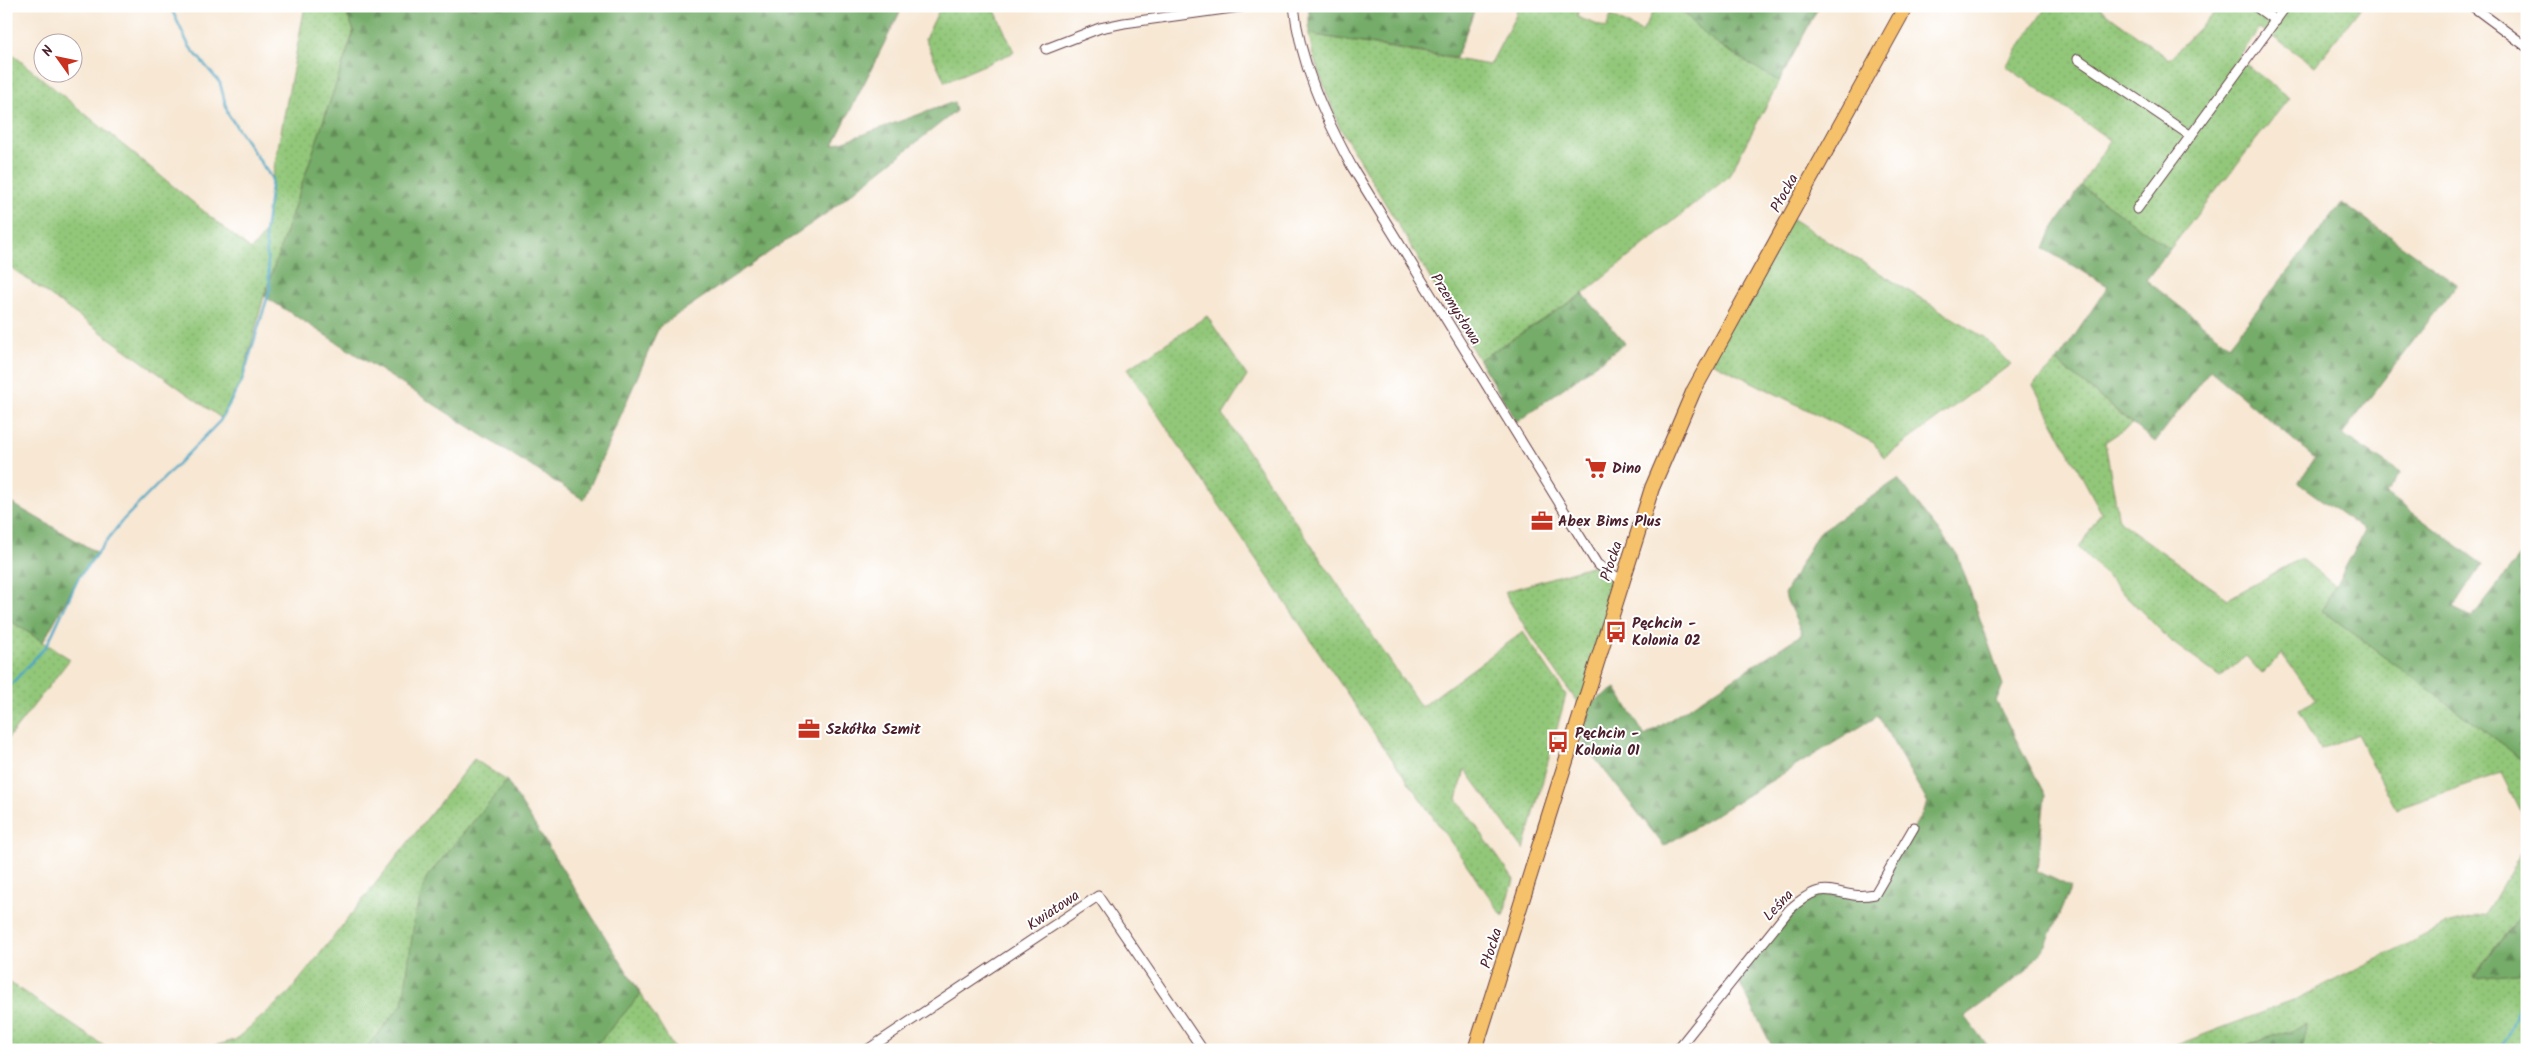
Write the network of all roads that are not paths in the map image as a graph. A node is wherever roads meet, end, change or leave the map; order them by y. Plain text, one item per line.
1 (1247, 6) edge
2 (1294, 6) edge
3 (1906, 6) edge
4 (2255, 6) edge
5 (2286, 6) edge
6 (2472, 6) edge
7 (2276, 21) junction
8 (2527, 47) edge
9 (1046, 49) dead end
10 (2078, 59) dead end
11 (2191, 136) junction
12 (2137, 209) dead end
13 (1621, 580) junction
14 (1914, 827) dead end
15 (867, 1050) edge
16 (1203, 1050) edge
17 (1475, 1050) edge
18 (1677, 1050) edge

1 - 9 street
2 - 13 street, Przemysłowa
3 - 13 main road, Płocka
4 - 7 street
5 - 7 street
6 - 8 street
7 - 11 street
10 - 11 street
11 - 12 street
13 - 17 main road, Płocka
14 - 18 street, Leśna
15 - 16 street, Kwiatowa

